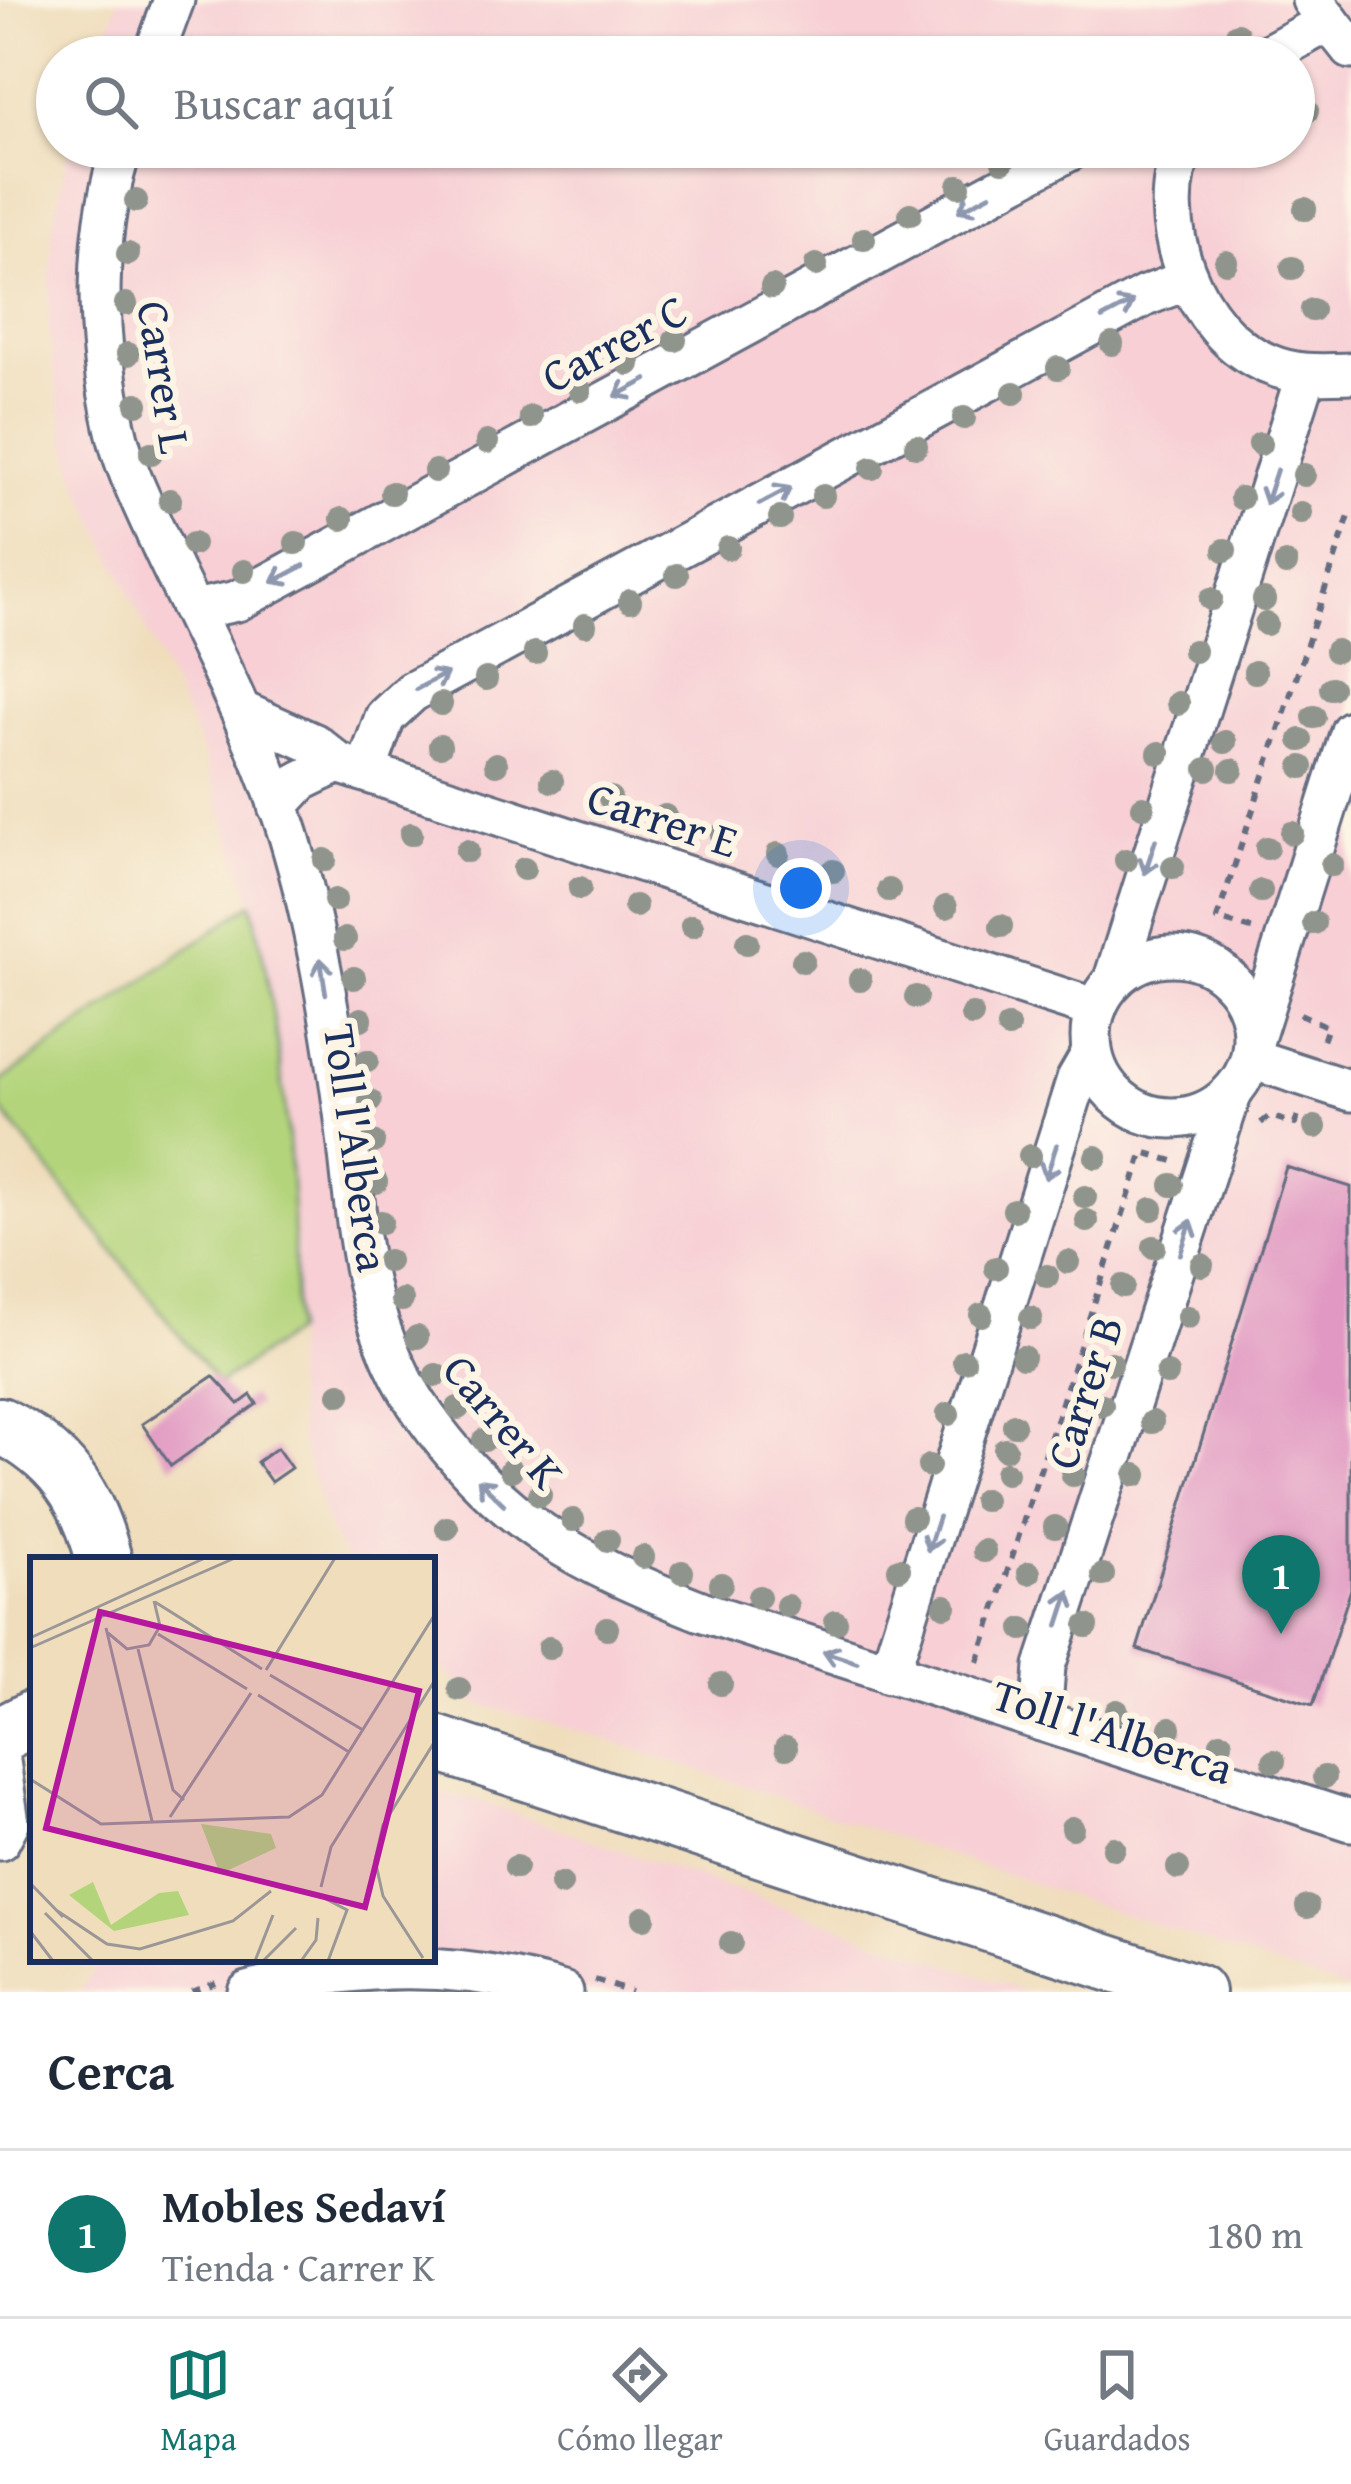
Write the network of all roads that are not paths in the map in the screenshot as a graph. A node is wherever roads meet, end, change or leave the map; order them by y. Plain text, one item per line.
1 (174, 0) edge
2 (161, 36) edge
3 (118, 168) edge
4 (1037, 168) edge
5 (1181, 168) edge
6 (1187, 280) junction
7 (1351, 374) edge
8 (1306, 375) junction
9 (193, 610) junction
10 (243, 712) junction
11 (1351, 731) edge
12 (352, 767) junction
13 (278, 806) junction
14 (1105, 994) junction
15 (1253, 1049) junction
16 (1092, 1053) junction
17 (1351, 1091) edge
18 (1231, 1095) junction
19 (0, 1425) edge
20 (103, 1557) edge
21 (889, 1673) junction
22 (30, 1720) edge
23 (1041, 1721) junction
24 (0, 1735) edge
25 (435, 1743) edge
26 (0, 1762) edge
27 (1351, 1821) edge
28 (0, 1840) edge
29 (248, 1992) edge
30 (563, 1992) edge
31 (1196, 1992) edge

1 - 2 street
3 - 9 street, Carrer L
4 -> 9 street, Carrer C
5 - 6 street
6 - 8 street
12 -> 6 street
7 - 8 street
8 -> 14 street
9 - 10 street, Carrer K
10 - 12 street, Carrer E
10 - 13 street, Carrer K
11 - 15 street
12 - 13 street
12 - 14 street, Carrer E
21 -> 13 street, Carrer K
14 - 15 street
14 - 16 street
15 - 17 street
15 - 18 street
16 - 18 street
16 -> 21 street
23 -> 18 street, Carrer B
19 - 20 main road
21 - 23 street, Carrer K
22 - 24 main road
23 - 27 street, Carrer K
25 - 31 main road
26 - 28 street
29 - 30 street

